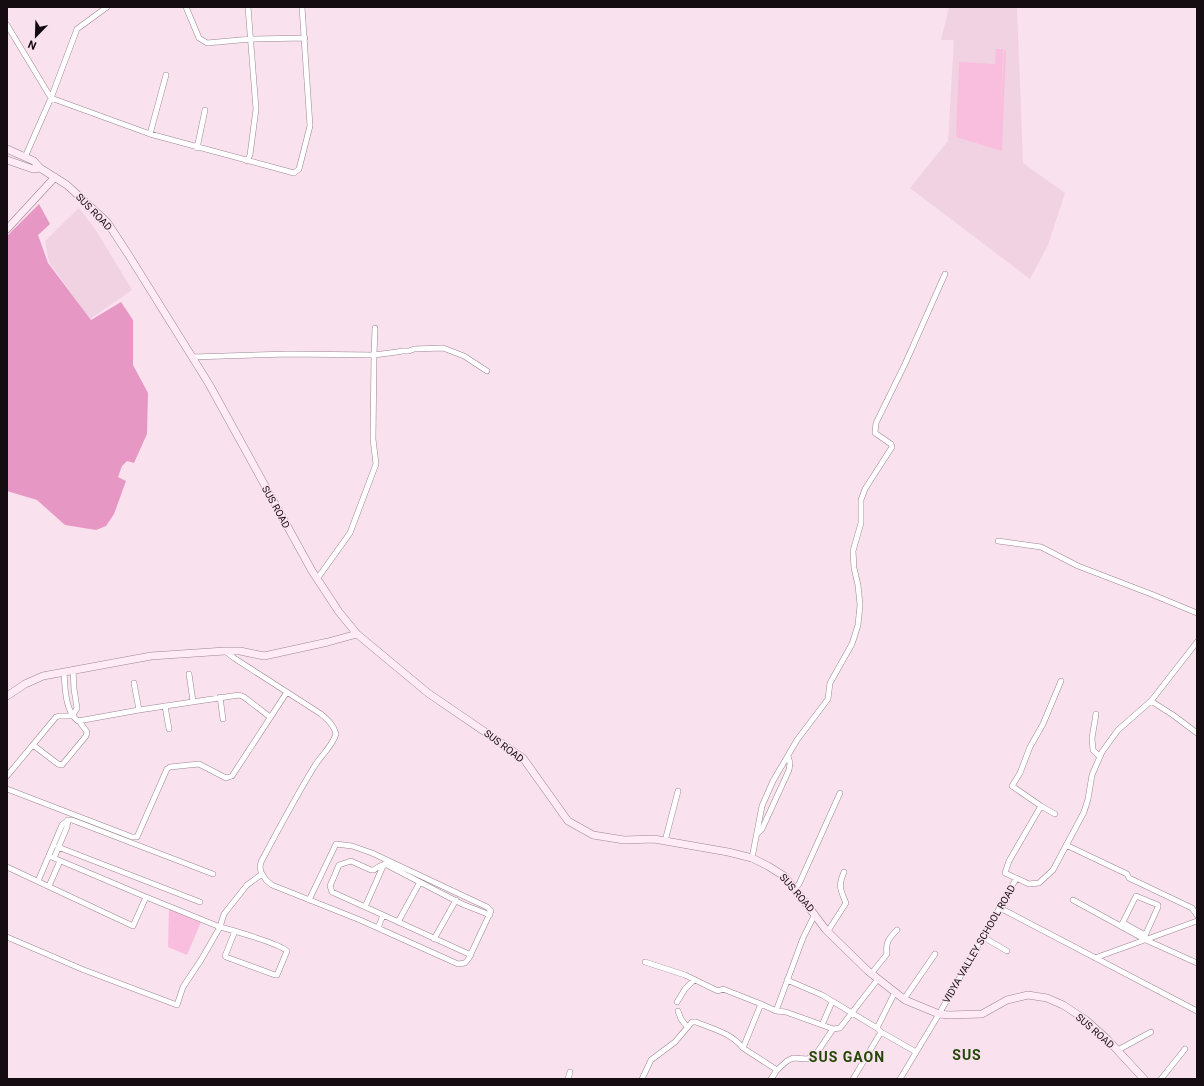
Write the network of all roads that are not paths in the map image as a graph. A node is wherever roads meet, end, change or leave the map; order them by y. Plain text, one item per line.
1 (107, 7) edge
2 (186, 7) edge
3 (248, 7) edge
4 (302, 7) edge
5 (7, 25) edge
6 (305, 38) junction
7 (251, 39) junction
8 (166, 75) dead end
9 (51, 98) junction
10 (205, 110) dead end
11 (150, 134) junction
12 (197, 148) junction
13 (7, 149) edge
14 (26, 157) junction
15 (7, 160) edge
16 (247, 161) junction
17 (40, 168) junction
18 (55, 177) junction
19 (7, 229) edge
20 (945, 274) dead end
21 (375, 328) dead end
22 (374, 355) junction
23 (192, 358) junction
24 (487, 371) dead end
25 (998, 541) dead end
26 (317, 579) junction
27 (1197, 613) edge
28 (357, 634) junction
29 (1197, 642) edge
30 (225, 651) junction
31 (73, 670) junction
32 (64, 672) junction
33 (189, 674) dead end
34 (1061, 681) dead end
35 (134, 683) dead end
36 (287, 692) junction
37 (7, 696) edge
38 (220, 697) junction
39 (193, 701) junction
40 (1151, 701) junction
41 (164, 706) junction
42 (139, 710) junction
43 (1096, 714) dead end
44 (73, 715) junction
45 (270, 717) junction
46 (223, 719) dead end
47 (79, 722) junction
48 (169, 729) dead end
49 (1197, 732) edge
50 (33, 745) junction
51 (788, 756) junction
52 (1100, 757) junction
53 (7, 776) edge
54 (7, 790) edge
55 (678, 791) dead end
56 (840, 793) dead end
57 (1041, 806) junction
58 (1055, 814) dead end
59 (68, 820) junction
60 (758, 833) junction
61 (665, 841) junction
62 (1066, 845) junction
63 (58, 847) junction
64 (52, 857) junction
65 (752, 858) junction
66 (60, 861) junction
67 (384, 864) junction
68 (7, 867) edge
69 (844, 872) dead end
70 (213, 874) dead end
71 (262, 874) junction
72 (1016, 880) junction
73 (38, 882) junction
74 (420, 882) junction
75 (49, 886) junction
76 (795, 889) junction
77 (146, 896) junction
78 (309, 900) junction
79 (456, 900) junction
80 (1073, 900) dead end
81 (200, 902) dead end
82 (365, 907) junction
83 (1000, 908) junction
84 (815, 914) junction
85 (490, 915) junction
86 (1197, 915) edge
87 (383, 916) junction
88 (1197, 921) edge
89 (398, 922) junction
90 (1122, 925) junction
91 (220, 926) junction
92 (378, 928) junction
93 (897, 930) dead end
94 (235, 931) junction
95 (828, 931) junction
96 (7, 937) edge
97 (983, 937) junction
98 (1145, 938) junction
99 (434, 939) junction
100 (1007, 951) dead end
101 (935, 954) dead end
102 (471, 955) junction
103 (1095, 958) junction
104 (645, 962) dead end
105 (1197, 963) edge
106 (871, 974) junction
107 (878, 979) junction
108 (694, 980) junction
109 (787, 980) junction
110 (895, 992) junction
111 (904, 999) junction
112 (677, 1002) dead end
113 (832, 1002) junction
114 (761, 1004) junction
115 (776, 1010) junction
116 (678, 1011) dead end
117 (1197, 1011) edge
118 (851, 1014) junction
119 (939, 1014) junction
120 (822, 1026) junction
121 (687, 1027) junction
122 (833, 1029) junction
123 (879, 1030) junction
124 (1151, 1032) dead end
125 (743, 1048) junction
126 (1185, 1049) dead end
127 (1118, 1050) junction
128 (916, 1052) junction
129 (777, 1070) junction
130 (570, 1072) dead end
131 (568, 1079) edge
132 (642, 1079) edge
133 (771, 1079) edge
134 (853, 1079) edge
135 (900, 1079) edge
136 (1144, 1079) edge
137 (1161, 1079) edge

1 - 9 street
2 - 7 street
3 - 7 street
4 - 6 street
5 - 9 street
6 - 7 street
6 - 16 street
7 - 16 street
8 - 11 street
9 - 11 street
9 - 14 street
10 - 12 street
11 - 12 street
12 - 16 street
13 - 14 main road, SUS ROAD
14 - 17 main road, SUS ROAD
15 - 17 main road, SUS ROAD
17 - 18 main road, SUS ROAD
18 - 19 main road
18 - 23 main road, SUS ROAD
20 - 51 street
21 - 22 street
22 - 23 street
22 - 24 street
22 - 26 street
23 - 26 main road, SUS ROAD
25 - 27 street
26 - 28 main road, SUS ROAD
28 - 30 main road
28 - 61 main road, SUS ROAD
29 - 40 street, VIDYA VALLEY SCHOOL ROAD
30 - 31 main road
30 - 36 street
31 - 32 main road
31 - 44 street
32 - 37 main road
32 - 44 street
33 - 39 street
34 - 57 street
35 - 42 street
36 - 45 street
36 - 71 street
38 - 39 street
38 - 45 street
38 - 46 street
39 - 41 street
40 - 49 street
40 - 52 street, VIDYA VALLEY SCHOOL ROAD
41 - 42 street
41 - 48 street
42 - 47 street
43 - 52 street
44 - 47 street
44 - 50 street
45 - 54 street
47 - 50 street
50 - 53 street
51 - 60 street
51 - 60 street
52 - 62 street, VIDYA VALLEY SCHOOL ROAD
55 - 61 street
56 - 76 street
57 - 58 street
57 - 72 street
59 - 63 street
59 - 64 street
59 - 70 street
60 - 65 street
61 - 65 main road, SUS ROAD
62 - 72 street, VIDYA VALLEY SCHOOL ROAD
62 - 86 street
63 - 64 street
63 - 81 street
64 - 66 street
64 - 73 street
65 - 76 main road, SUS ROAD
66 - 75 street
66 - 77 street
67 - 74 street
67 - 82 street
67 - 82 street
68 - 73 street
69 - 95 street
71 - 78 street
71 - 91 street
72 - 83 street, VIDYA VALLEY SCHOOL ROAD
73 - 75 street
74 - 79 street
74 - 89 street
75 - 77 street
76 - 84 main road, SUS ROAD
77 - 91 street
78 - 85 street
78 - 92 street
79 - 85 street
79 - 99 street
80 - 90 street
82 - 87 street
83 - 97 street, VIDYA VALLEY SCHOOL ROAD
83 - 103 street
84 - 95 main road, SUS ROAD
84 - 109 street
85 - 102 street
87 - 89 street
87 - 92 street
88 - 98 street
89 - 99 street
90 - 98 street
90 - 98 street
91 - 94 street
91 - 96 street
92 - 102 street
93 - 106 street
94 - 94 street
95 - 106 main road, SUS ROAD
97 - 100 street
97 - 119 street, VIDYA VALLEY SCHOOL ROAD
98 - 103 street
98 - 105 street
99 - 102 street
101 - 111 street
103 - 117 street
104 - 108 street
106 - 107 main road, SUS ROAD
107 - 110 main road, SUS ROAD
107 - 118 street
108 - 112 street
108 - 114 street
109 - 113 street
109 - 115 street
110 - 111 main road, SUS ROAD
110 - 123 street
111 - 119 main road, SUS ROAD
113 - 118 street
113 - 120 street
114 - 115 street
114 - 125 street
115 - 120 street
116 - 121 street
118 - 122 street
118 - 123 street
119 - 127 main road, SUS ROAD
119 - 128 street, VIDYA VALLEY SCHOOL ROAD
120 - 122 street
121 - 125 street
121 - 132 street
122 - 129 street
123 - 128 street
123 - 134 street
124 - 127 street
125 - 129 street
126 - 137 street
127 - 136 main road, SUS ROAD
128 - 135 street, VIDYA VALLEY SCHOOL ROAD
129 - 133 street
130 - 131 street

